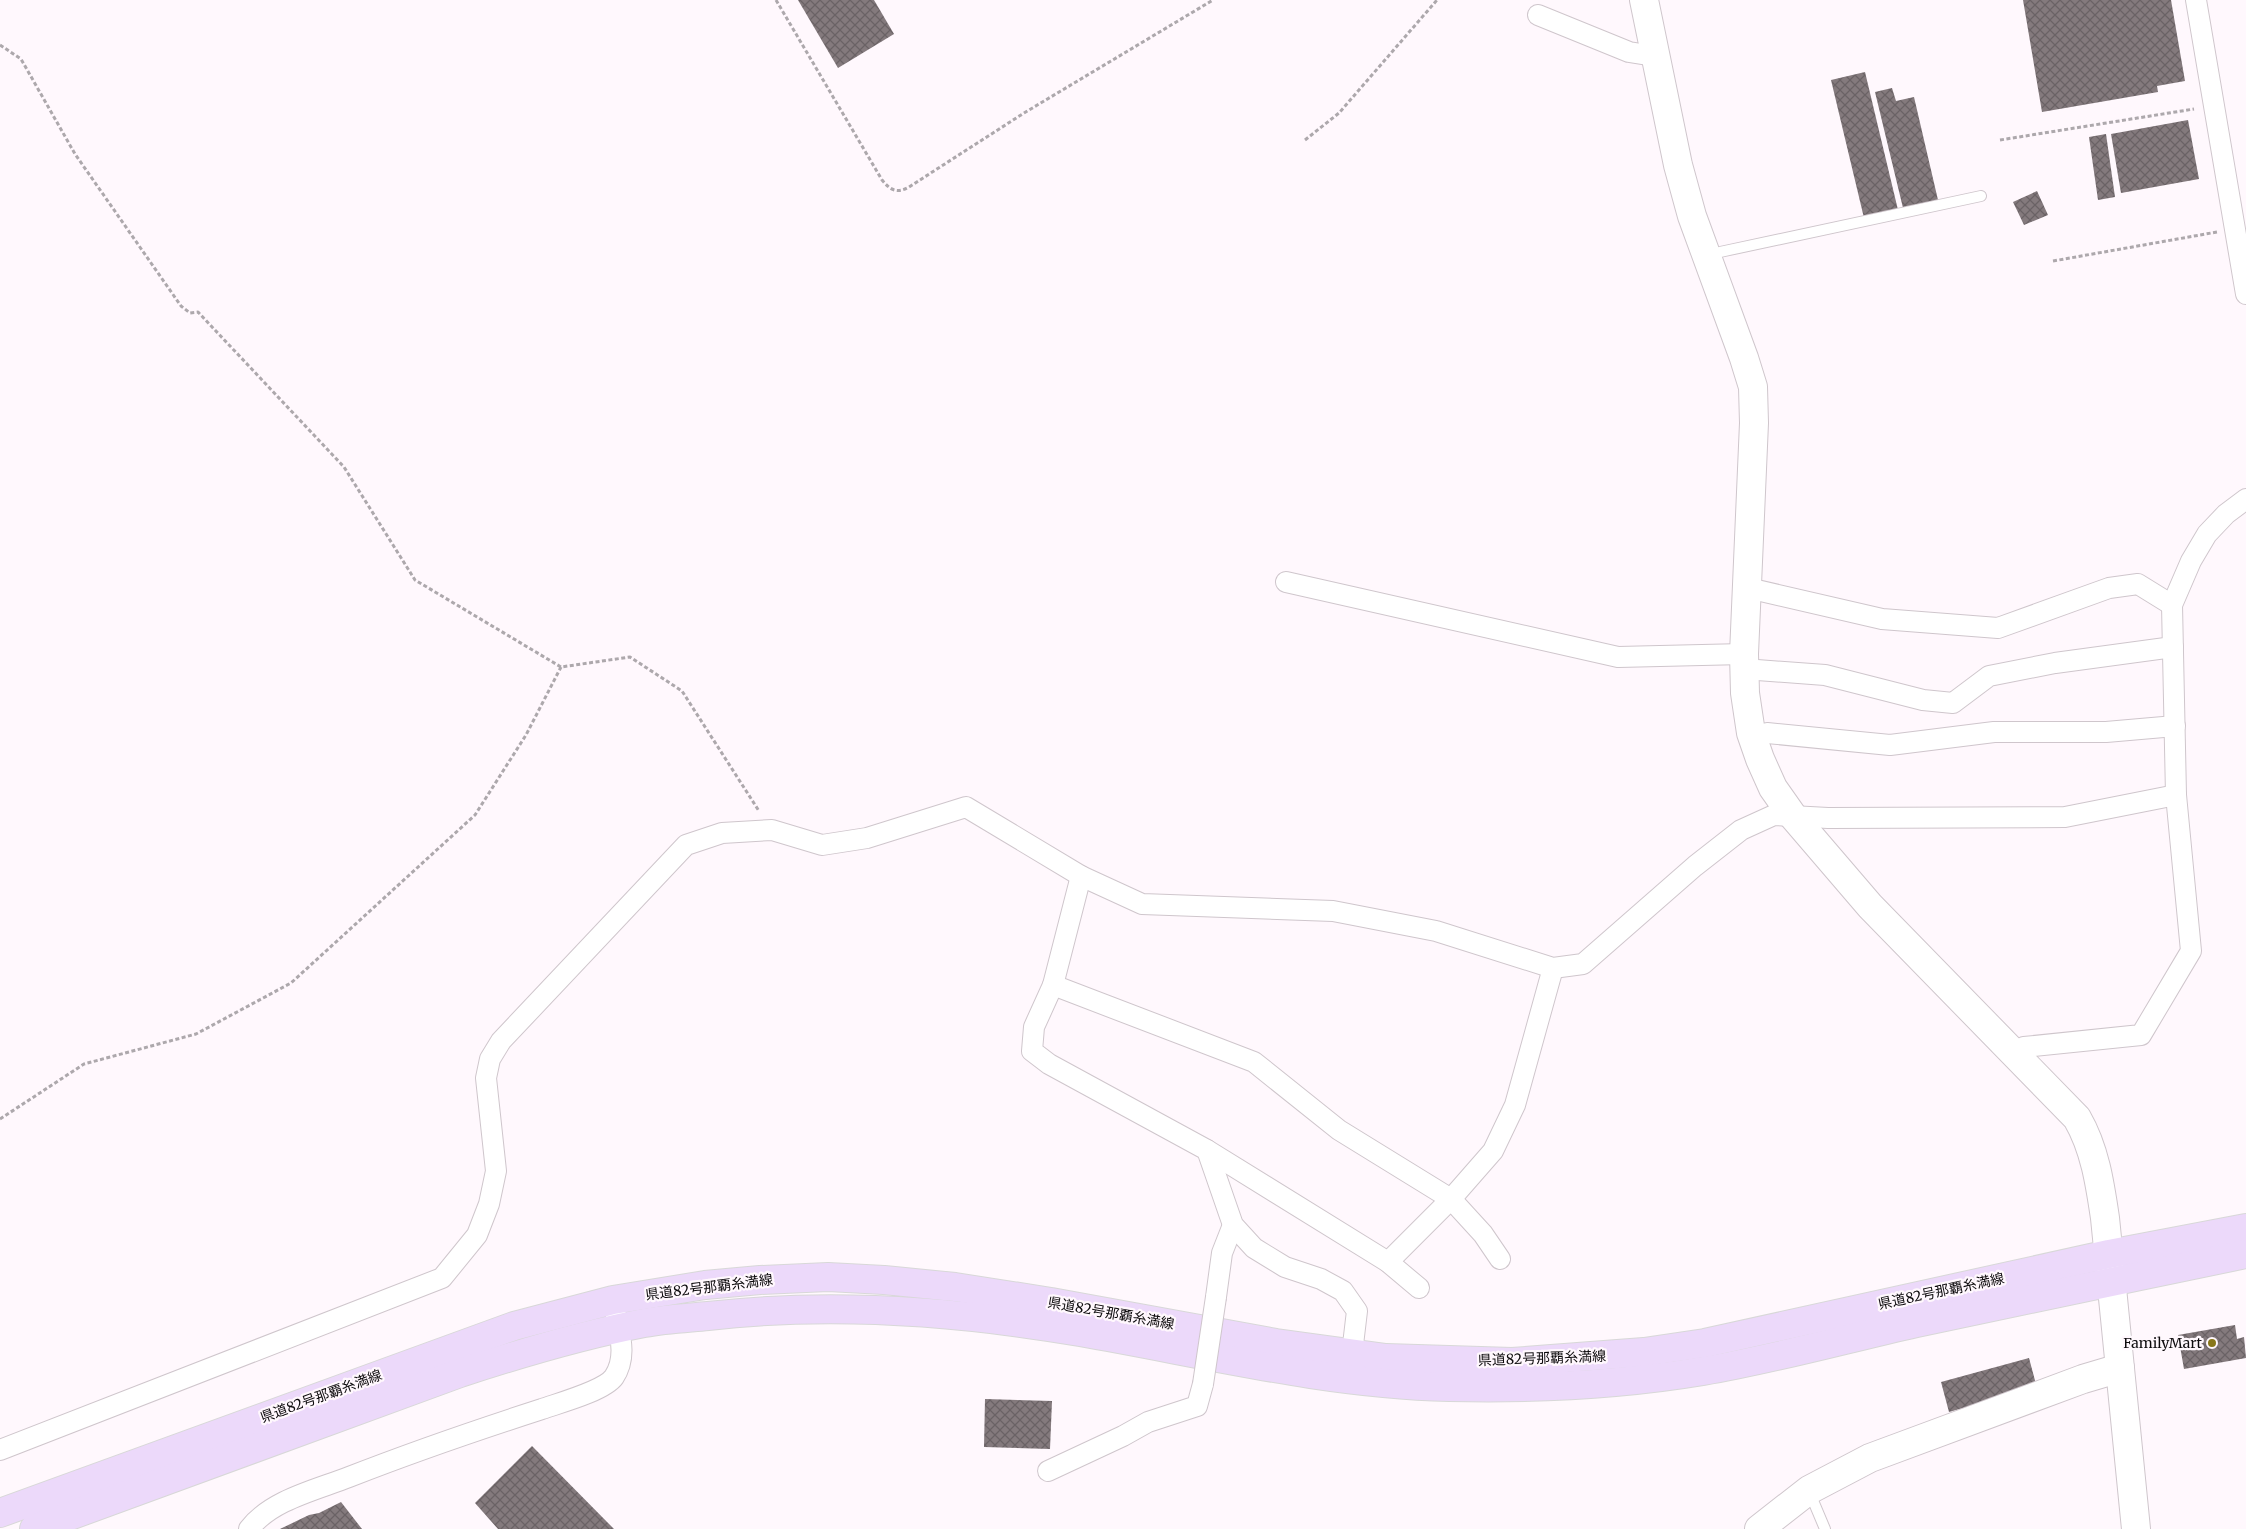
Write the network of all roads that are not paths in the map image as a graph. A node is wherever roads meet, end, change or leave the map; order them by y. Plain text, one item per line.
1 (1644, 0) edge
2 (2196, 0) edge
3 (1538, 16) dead end
4 (1654, 56) junction
5 (1981, 196) dead end
6 (1706, 257) junction
7 (2246, 294) edge
8 (2246, 499) edge
9 (1286, 582) dead end
10 (1748, 588) junction
11 (2172, 605) junction
12 (2173, 647) junction
13 (1744, 662) junction
14 (2174, 726) junction
15 (1753, 737) junction
16 (2176, 795) junction
17 (1792, 815) junction
18 (1081, 876) junction
19 (1553, 968) junction
20 (1053, 985) junction
21 (2013, 1054) junction
22 (1207, 1150) junction
23 (1451, 1199) junction
24 (1233, 1225) junction
25 (2246, 1228) edge
26 (2109, 1254) junction
27 (2246, 1254) edge
28 (1500, 1259) dead end
29 (1388, 1262) junction
30 (2112, 1282) junction
31 (1419, 1288) dead end
32 (613, 1300) junction
33 (619, 1328) junction
34 (1352, 1353) junction
35 (2120, 1368) junction
36 (0, 1450) edge
37 (1048, 1471) dead end
38 (1809, 1490) junction
39 (0, 1513) edge
40 (34, 1529) edge
41 (249, 1529) edge
42 (1759, 1529) edge
43 (1826, 1529) edge
44 (2136, 1529) edge

1 - 4 street
2 - 7 street
3 - 4 street
4 - 6 street
5 - 6 lane
6 - 10 street
8 - 11 street
9 - 13 street
10 - 11 street
10 - 13 street
11 - 12 street
12 - 13 street
12 - 14 street
13 - 15 street
14 - 15 street
14 - 16 street
15 - 17 street
16 - 17 street
16 - 21 street
17 - 19 street
17 - 21 street
18 - 19 street
18 - 20 street
18 - 36 street
19 - 23 street
20 - 22 street
20 - 23 street
21 - 26 street
22 - 24 street
22 - 29 street
23 - 28 street
23 - 29 street
24 - 34 street
24 - 37 street, bridge
25 - 26 main road, 県道82号那覇糸満線
26 - 30 street
26 - 34 main road, 県道82号那覇糸満線
27 - 30 main road, 県道82号那覇糸満線
29 - 31 street
30 - 33 main road, 県道82号那覇糸満線
30 - 35 street
32 - 33 street
32 - 34 main road, 県道82号那覇糸満線
32 - 39 main road, 県道82号那覇糸満線
33 - 40 main road, 県道82号那覇糸満線
33 - 41 street
35 - 38 street
35 - 44 street
38 - 42 street
38 - 43 lane

